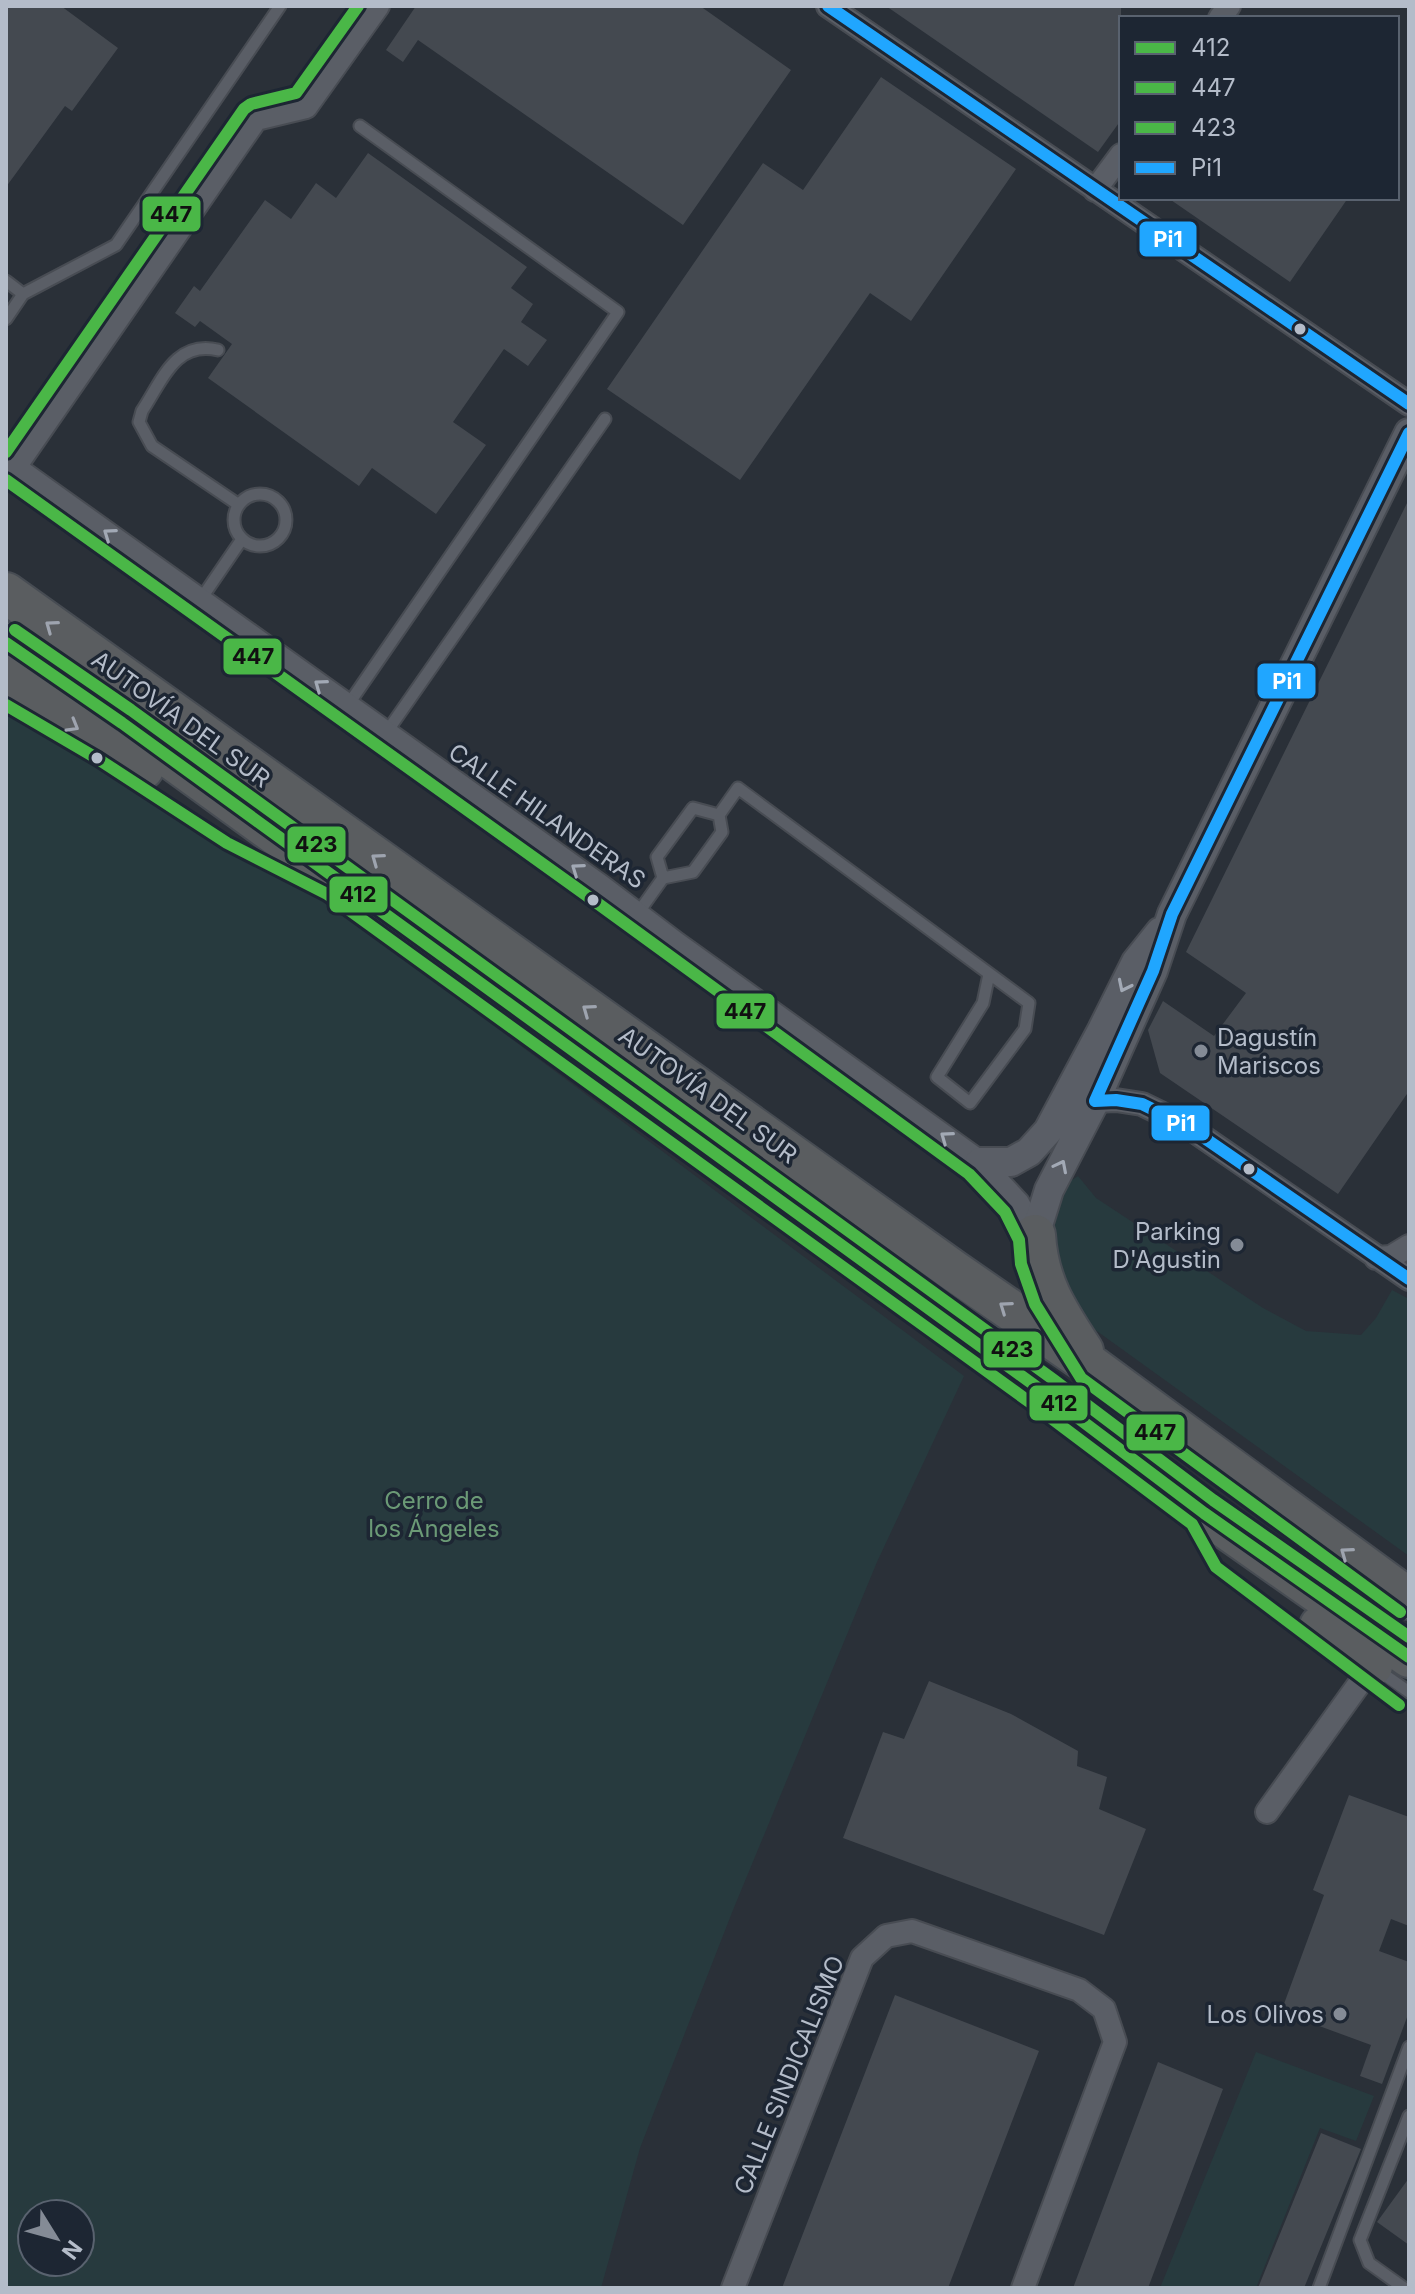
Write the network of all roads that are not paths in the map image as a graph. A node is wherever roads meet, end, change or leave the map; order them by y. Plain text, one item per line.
1 (280, 6) edge
2 (378, 6) edge
3 (828, 6) edge
4 (360, 126) dead end
5 (1119, 158) edge
6 (1095, 190) junction
7 (6, 281) edge
8 (23, 294) junction
9 (6, 319) edge
10 (218, 350) dead end
11 (1409, 404) edge
12 (605, 419) dead end
13 (1409, 433) edge
14 (10, 464) edge
15 (239, 505) junction
16 (242, 539) junction
17 (6, 593) edge
18 (201, 599) junction
19 (6, 643) edge
20 (6, 687) edge
21 (348, 705) junction
22 (386, 733) junction
23 (719, 815) junction
24 (663, 878) junction
25 (335, 880) junction
26 (638, 913) junction
27 (1168, 922) junction
28 (989, 974) junction
29 (1074, 1079) junction
30 (1095, 1101) junction
31 (980, 1162) junction
32 (1035, 1235) junction
33 (1409, 1246) edge
34 (1376, 1258) junction
35 (1409, 1279) edge
36 (1093, 1367) junction
37 (1409, 1599) edge
38 (1390, 1661) edge
39 (1409, 1692) edge
40 (1267, 1812) dead end
41 (1409, 2047) edge
42 (1409, 2116) edge
43 (1321, 2284) edge
44 (733, 2288) edge
45 (1023, 2288) edge
46 (1334, 2288) edge
47 (1404, 2288) edge

1 - 8 lane
2 - 14 street
3 - 6 street
4 - 21 lane
5 - 6 street
6 - 11 street
7 - 8 lane
8 - 9 lane
10 - 15 lane
12 - 22 lane
13 - 27 street
18 -> 14 street, CALLE HILANDERAS
15 - 16 lane
15 - 16 lane
16 - 18 lane
36 -> 17 highway, AUTOVÍA DEL SUR
21 -> 18 street, CALLE HILANDERAS
19 - 25 highway, AUTOVÍA DEL SUR
20 -> 25 highway
21 - 22 street, CALLE HILANDERAS
26 -> 22 street, CALLE HILANDERAS
23 - 24 lane
23 - 24 lane
23 - 28 lane
24 - 26 lane
25 - 38 highway, AUTOVÍA DEL SUR
31 -> 26 street, CALLE HILANDERAS
27 -> 29 street
27 - 30 street
28 - 28 lane
29 - 30 street
29 - 31 street
32 -> 30 street
30 - 34 street
31 - 32 street, CALLE HILANDERAS
32 - 36 highway
33 - 34 street
34 - 35 street
37 -> 36 highway, AUTOVÍA DEL SUR
38 - 39 lane
38 - 40 street
41 - 43 lane
42 - 47 lane
43 - 46 lane
44 - 45 street, CALLE SINDICALISMO

